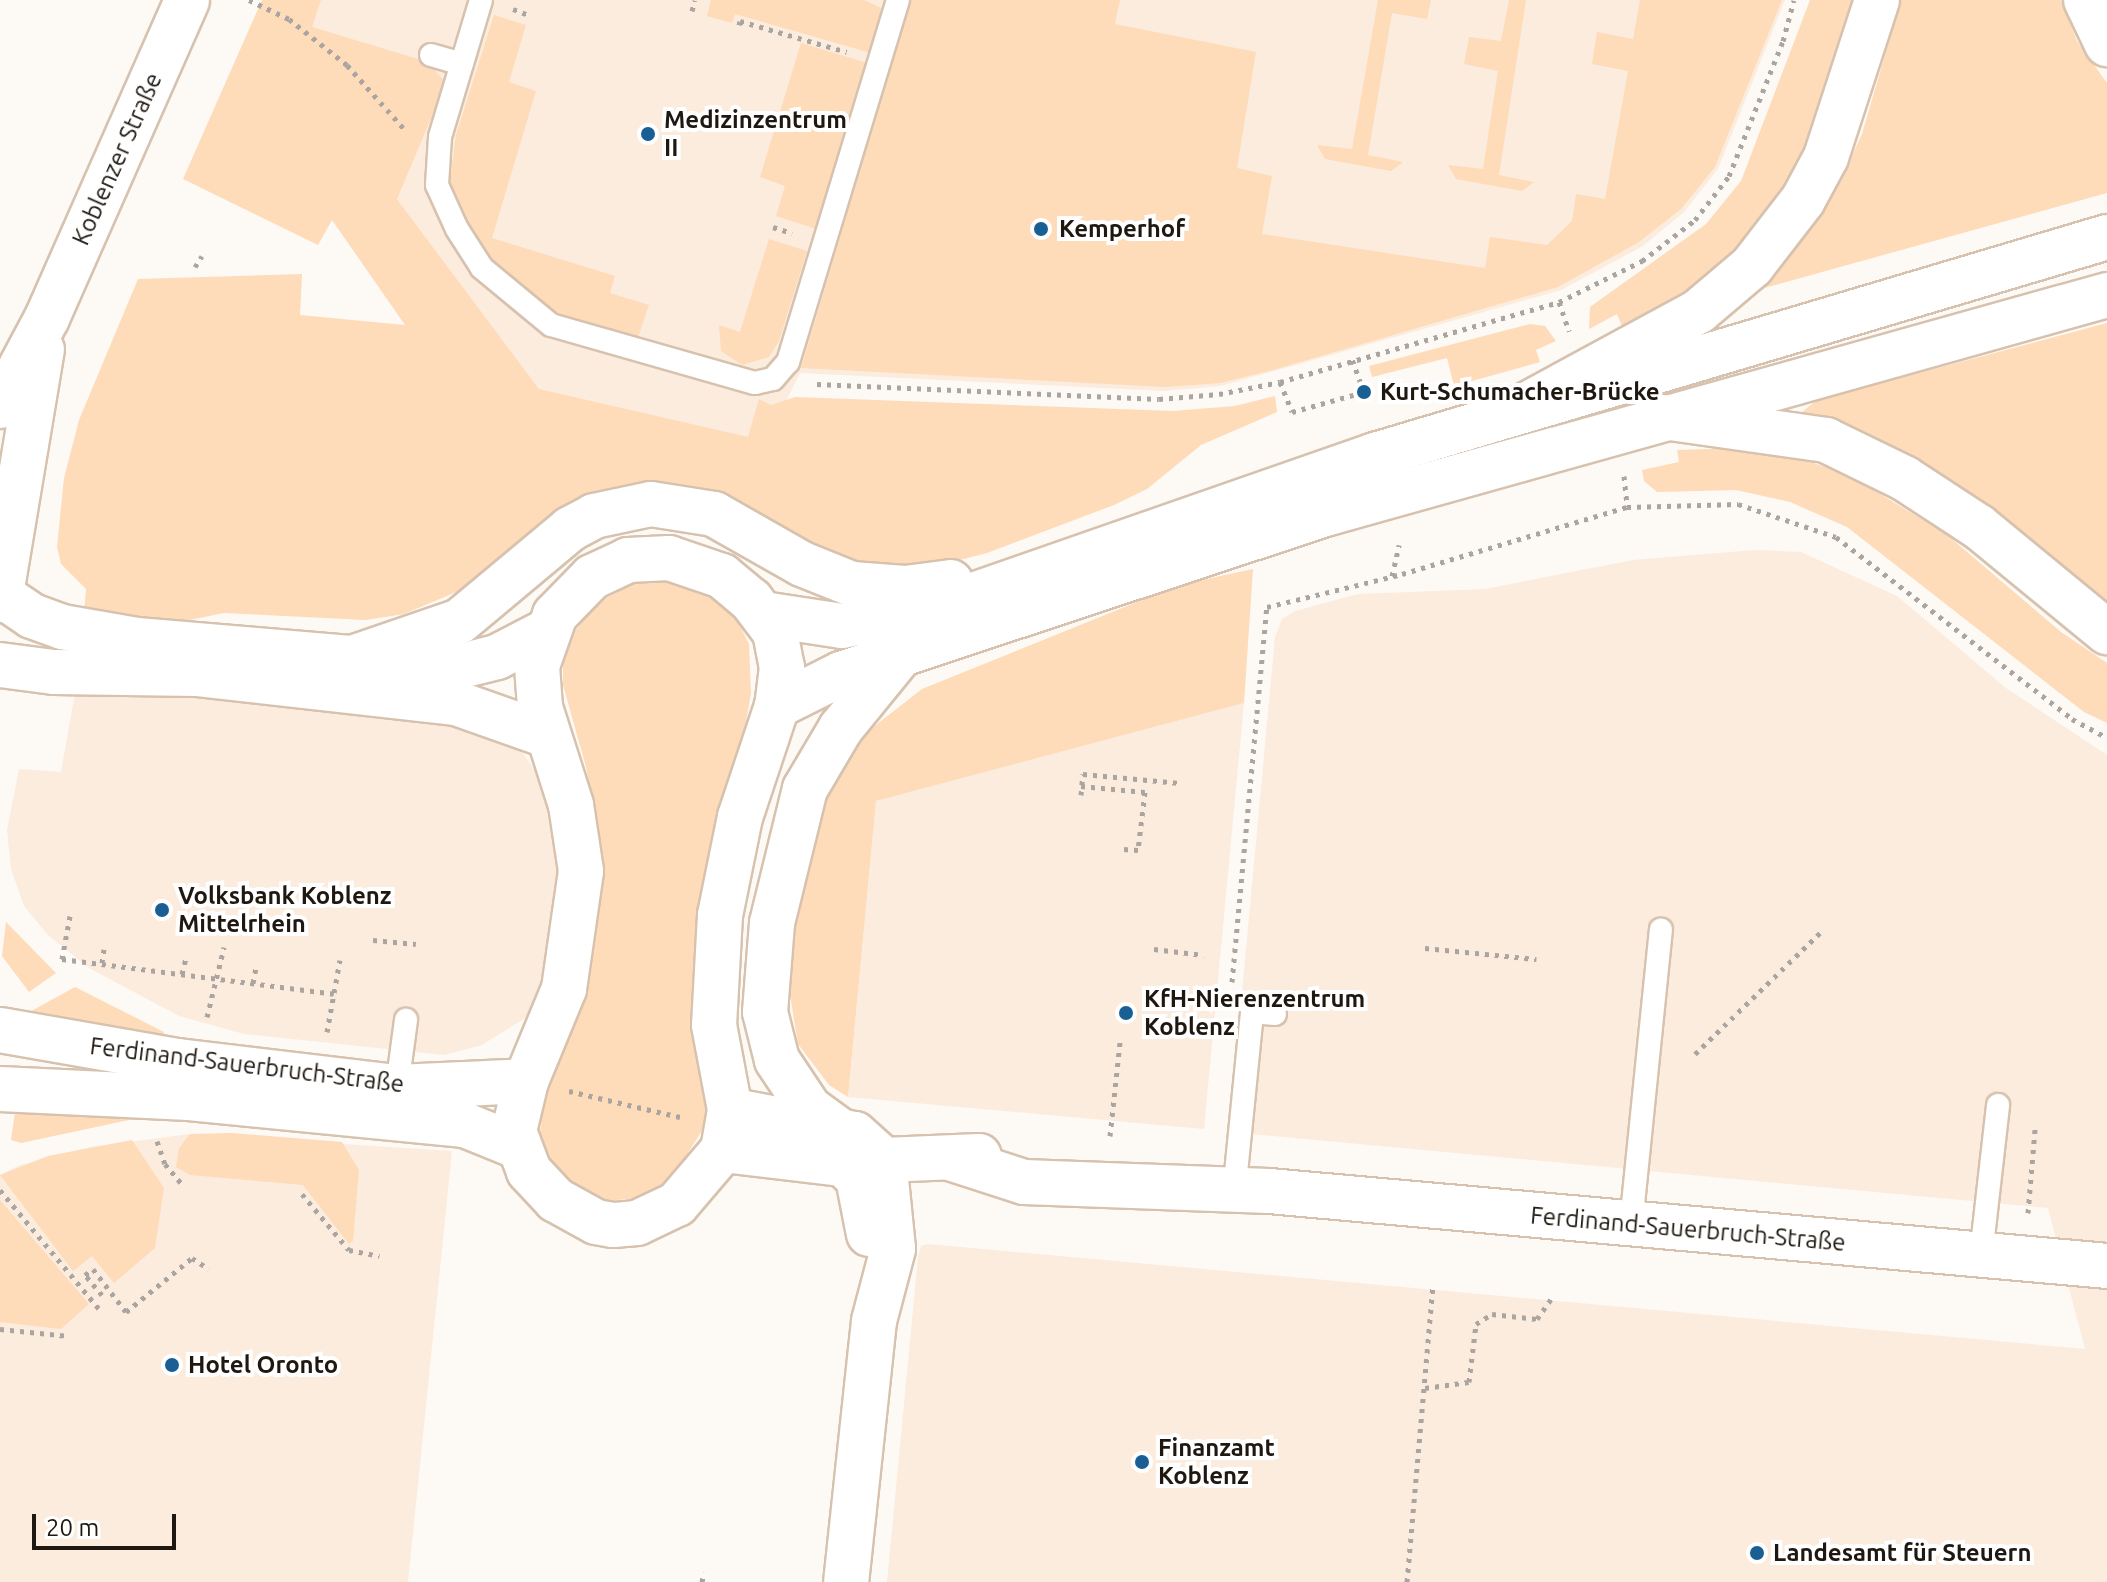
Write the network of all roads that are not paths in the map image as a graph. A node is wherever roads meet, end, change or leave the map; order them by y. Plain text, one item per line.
1 (187, 0) edge
2 (481, 0) edge
3 (898, 0) edge
4 (1877, 0) edge
5 (2086, 0) edge
6 (2107, 44) edge
7 (431, 55) dead end
8 (462, 64) junction
9 (2107, 237) edge
10 (2107, 295) edge
11 (47, 318) junction
12 (0, 406) edge
13 (1517, 410) junction
14 (1663, 417) junction
15 (1150, 531) junction
16 (0, 598) edge
17 (763, 614) junction
18 (547, 631) junction
19 (2107, 632) edge
20 (899, 657) junction
21 (352, 658) junction
22 (0, 665) edge
23 (777, 706) junction
24 (547, 735) junction
25 (1661, 930) dead end
26 (1275, 1014) dead end
27 (406, 1020) dead end
28 (0, 1030) edge
29 (526, 1081) junction
30 (0, 1089) edge
31 (395, 1102) junction
32 (1998, 1105) dead end
33 (728, 1129) junction
34 (839, 1130) junction
35 (517, 1146) junction
36 (871, 1169) junction
37 (1246, 1187) junction
38 (1631, 1224) junction
39 (1981, 1255) junction
40 (2107, 1266) edge
41 (846, 1582) edge

1 - 11 main road, Koblenzer Straße
2 - 8 lane
3 - 8 lane
4 - 13 main road
5 - 6 main road
7 - 8 lane
9 - 13 main road
10 - 14 main road
11 - 12 main road, Koblenzer Straße
11 - 16 main road, Koblenzer Straße
13 - 15 main road
14 - 19 main road
14 - 20 main road
15 - 17 main road
15 - 21 main road
16 - 21 main road
17 - 18 main road
17 - 23 main road
18 - 21 main road
18 - 24 main road
20 - 23 main road
20 - 34 main road
22 - 24 main road
23 - 33 main road
24 - 29 main road
25 - 38 lane
26 - 37 lane
27 - 31 lane
28 - 31 main road, Ferdinand-Sauerbruch-Straße
29 - 31 main road, Ferdinand-Sauerbruch-Straße
29 - 35 main road
30 - 31 main road, Ferdinand-Sauerbruch-Straße
31 - 35 main road, Ferdinand-Sauerbruch-Straße
32 - 39 lane
33 - 34 main road
33 - 35 main road
33 - 36 main road
34 - 36 main road
36 - 37 main road, Ferdinand-Sauerbruch-Straße
36 - 41 main road
37 - 38 main road, Ferdinand-Sauerbruch-Straße
38 - 39 main road, Ferdinand-Sauerbruch-Straße
39 - 40 main road, Ferdinand-Sauerbruch-Straße

